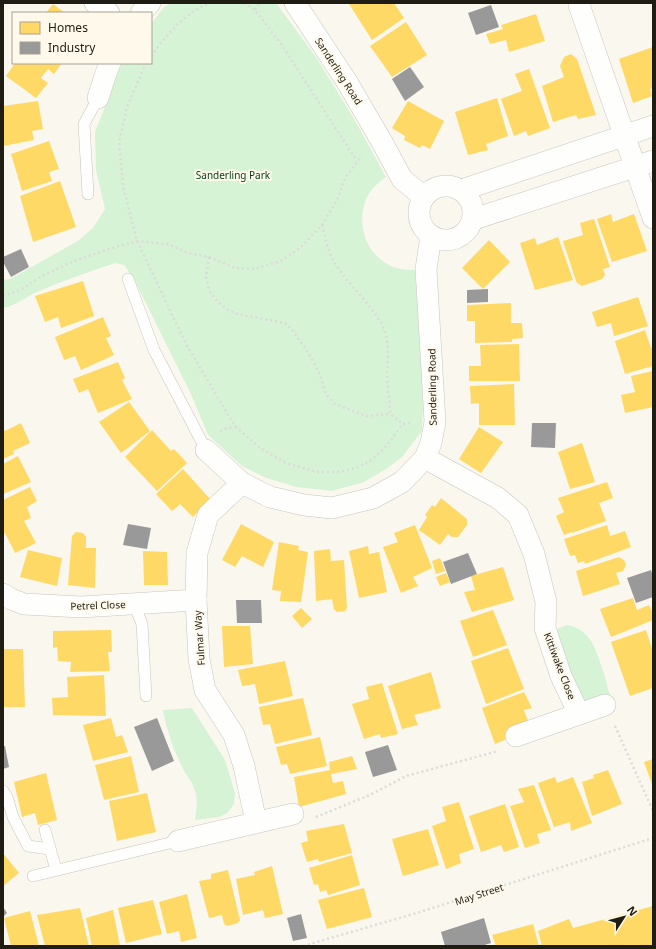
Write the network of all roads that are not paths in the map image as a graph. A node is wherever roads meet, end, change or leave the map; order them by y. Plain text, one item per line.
1 (96, 3) edge
2 (150, 3) edge
3 (295, 3) edge
4 (576, 4) edge
5 (108, 12) edge
6 (143, 12) edge
7 (110, 64) edge
8 (98, 98) joint
9 (653, 126) edge
10 (624, 135) junction
11 (644, 164) edge
12 (462, 190) junction
13 (88, 194) dead end
14 (424, 197) junction
15 (653, 218) edge
16 (474, 219) junction
17 (431, 236) junction
18 (128, 279) dead end
19 (206, 450) joint
20 (425, 458) junction
21 (242, 483) junction
22 (3, 594) edge
23 (196, 600) junction
24 (134, 604) junction
25 (146, 696) dead end
26 (606, 705) road end
27 (579, 714) junction
28 (516, 736) road end
29 (3, 791) edge
30 (293, 814) road end
31 (256, 822) junction
32 (45, 830) dead end
33 (178, 841) joint
34 (50, 849) junction
35 (56, 870) junction
36 (32, 876) dead end

1 - 5 street
2 - 6 street
3 - 14 street, Sanderling Road
4 - 10 street
7 - 8 street
8 - 13 lane
9 - 10 street
10 - 11 street
10 - 12 street
11 - 15 street
11 - 16 street
12 - 14 street
12 - 16 street
14 - 17 street
16 - 17 street
17 - 20 street, Sanderling Road
18 - 19 lane, Sanderling Road
19 - 21 street, Sanderling Road
20 - 21 street, Sanderling Road
20 - 27 street, Kittiwake Close
21 - 23 street, Fulmar Way
22 - 24 street, Petrel Close
23 - 24 street, Petrel Close
23 - 31 street, Fulmar Way
24 - 25 lane
26 - 27 street
27 - 28 street
29 - 34 lane
30 - 31 street
31 - 33 street
32 - 34 lane
33 - 35 lane
34 - 35 lane
35 - 36 lane

